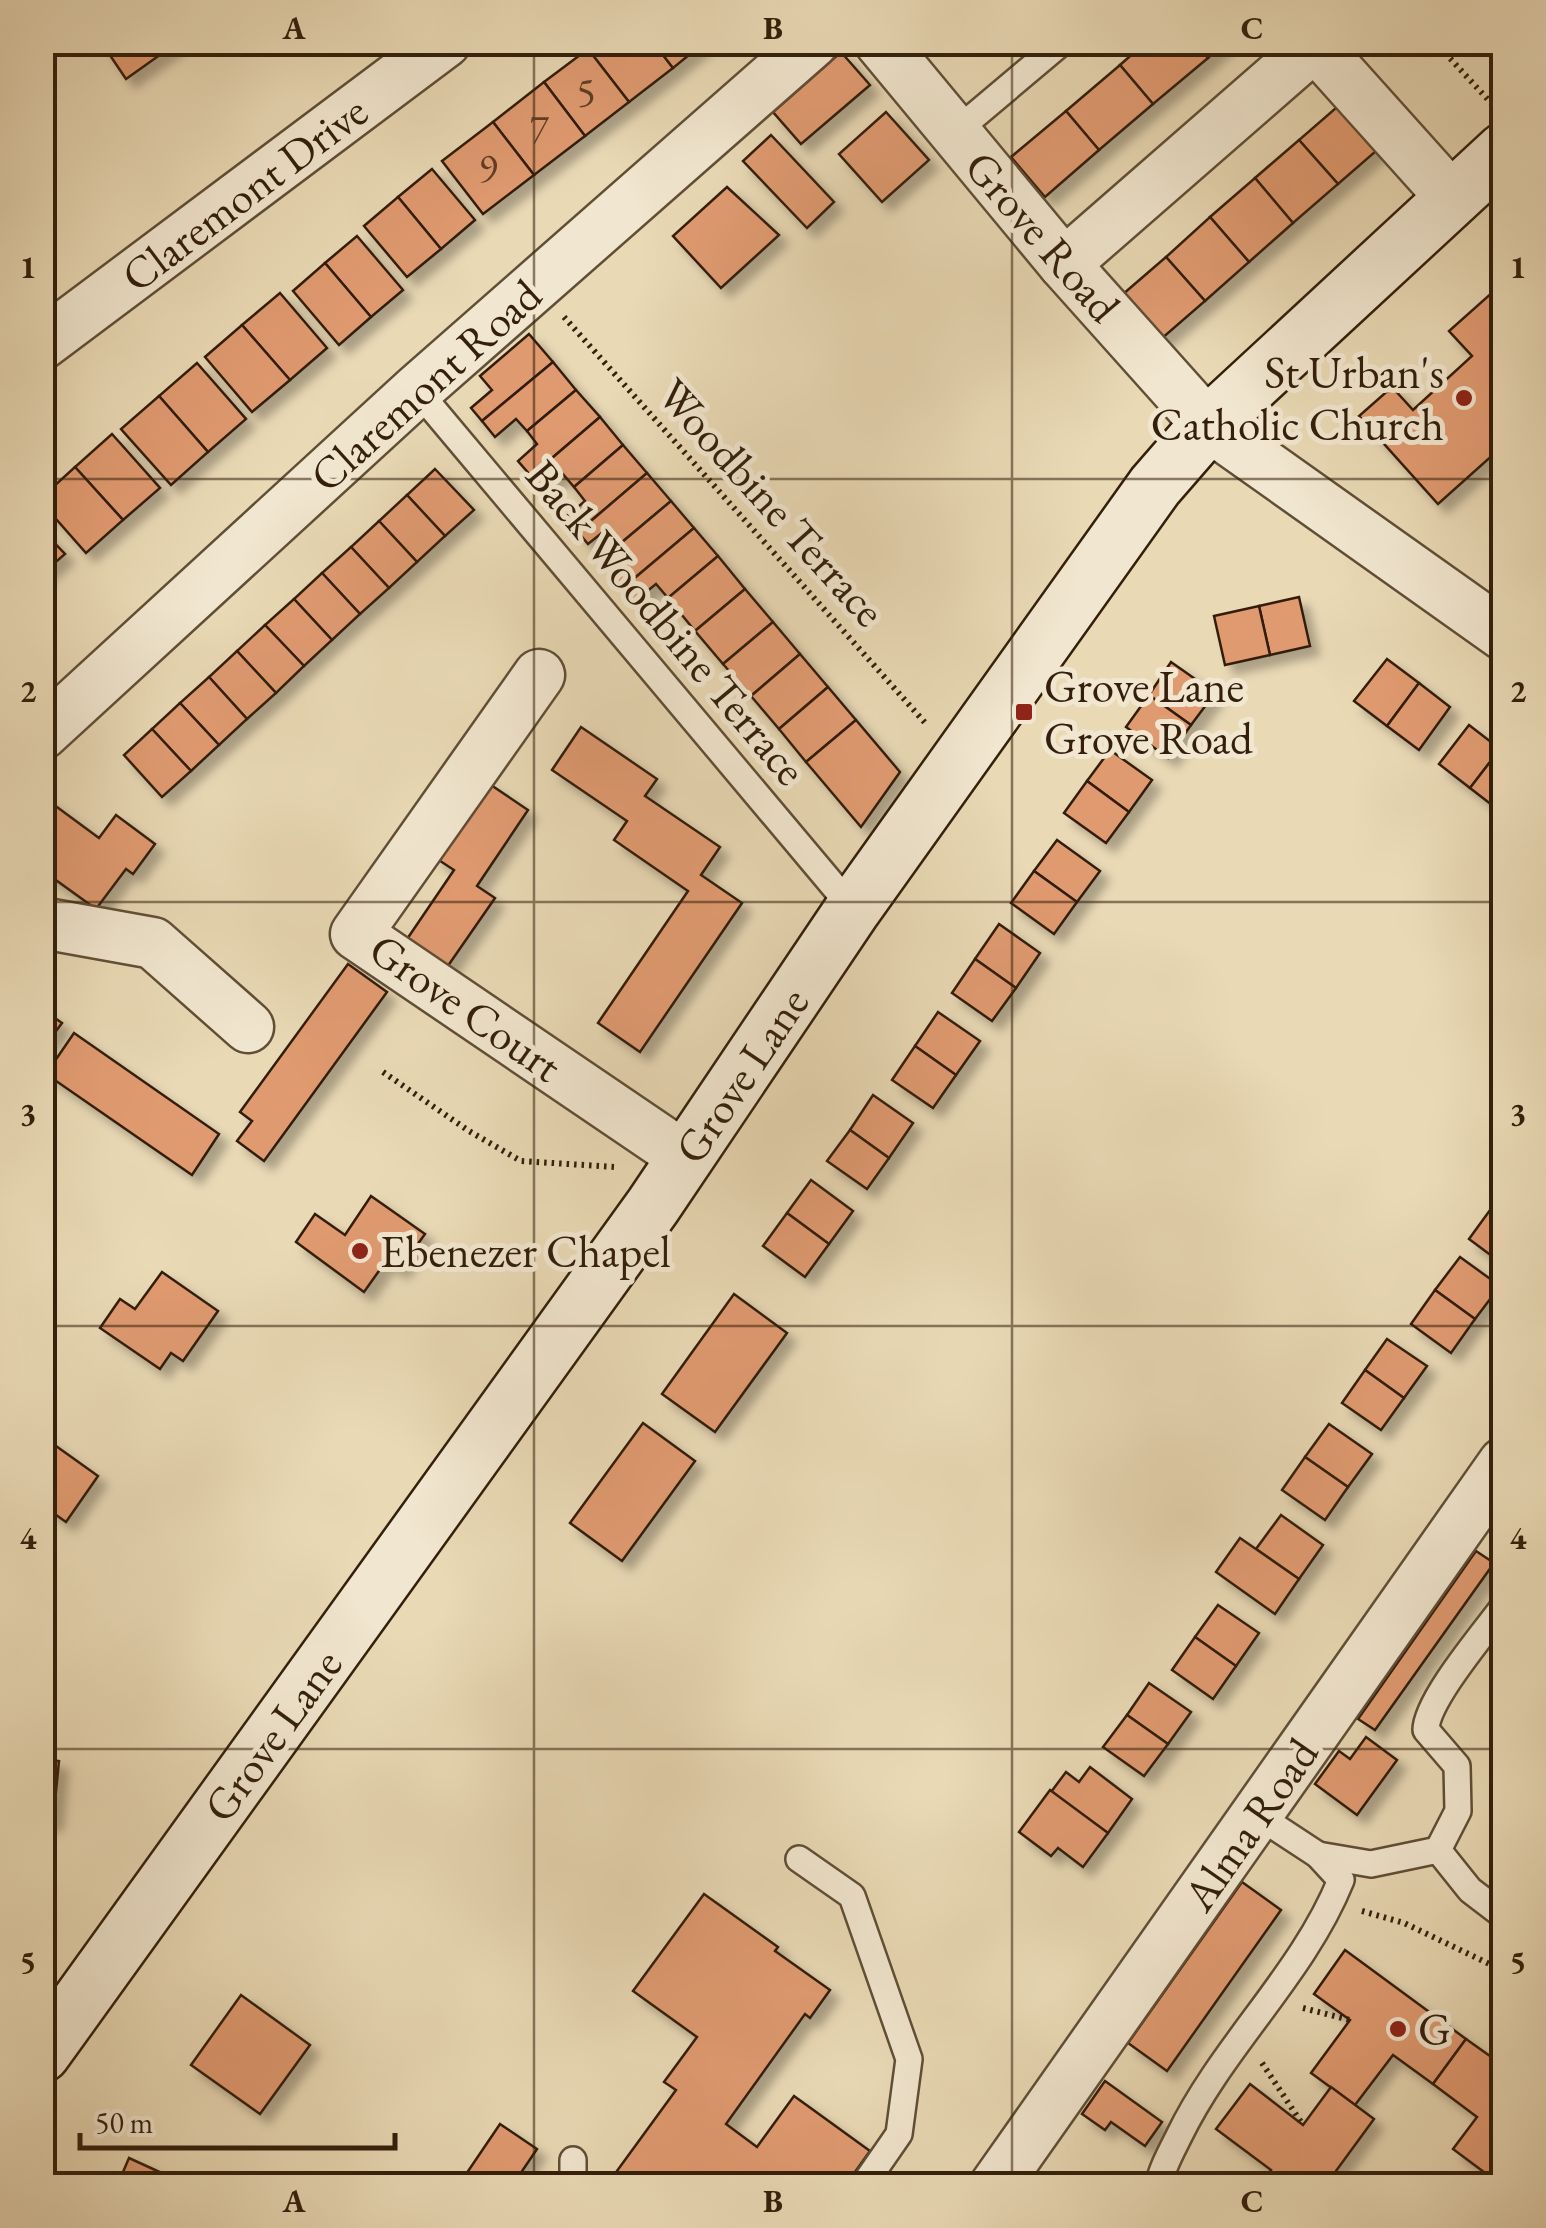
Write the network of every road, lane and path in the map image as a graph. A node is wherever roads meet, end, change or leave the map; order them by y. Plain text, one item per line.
1 (445, 42) edge
2 (814, 42) edge
3 (880, 42) edge
4 (1062, 42) edge
5 (1435, 42) edge
6 (1314, 44) edge
7 (1504, 116) edge
8 (954, 132) junction
9 (1504, 151) edge
10 (1452, 198) junction
11 (1064, 264) junction
12 (536, 286) junction
13 (42, 344) edge
14 (417, 390) junction
15 (1208, 424) junction
16 (1504, 635) edge
17 (539, 675) dead end
18 (42, 734) edge
19 (958, 761) junction
20 (853, 909) junction
21 (42, 924) edge
22 (248, 1027) dead end
23 (384, 1072) dead end
24 (686, 1158) junction
25 (1504, 1463) edge
26 (1504, 1606) edge
27 (1257, 1814) junction
28 (1438, 1850) junction
29 (1318, 1855) junction
30 (799, 1858) dead end
31 (1332, 1902) junction
32 (1504, 1916) edge
33 (1504, 1971) edge
34 (1269, 1999) junction
35 (1350, 2020) dead end
36 (1243, 2035) junction
37 (42, 2054) edge
38 (1303, 2124) dead end
39 (863, 2186) edge
40 (996, 2186) edge
41 (1158, 2186) edge

1 - 13 street, Claremont Drive
2 - 12 street, Claremont Road
3 - 8 street, Grove Road
4 - 8 lane
5 - 7 path
6 - 10 street
6 - 11 street
8 - 11 street, Grove Road
9 - 10 main road, Grove Lane
10 - 15 main road, Grove Lane
11 - 15 street, Grove Road
12 - 14 street, Claremont Road
12 - 19 path, Woodbine Terrace
14 - 18 street, Claremont Road
14 - 20 lane, Back Woodbine Terrace
15 - 16 street, Grove Road
15 - 19 main road, Grove Lane
17 - 24 street, Grove Court
19 - 20 main road, Grove Lane
20 - 24 main road, Grove Lane
21 - 22 street
23 - 24 path
24 - 37 main road, Grove Lane
25 - 27 street, Alma Road
26 - 28 lane
27 - 29 lane
27 - 40 street, Alma Road
28 - 29 lane
28 - 32 lane
29 - 31 lane
30 - 39 lane
31 - 33 path
31 - 34 lane
34 - 35 path
34 - 36 lane
36 - 38 path
36 - 41 lane

